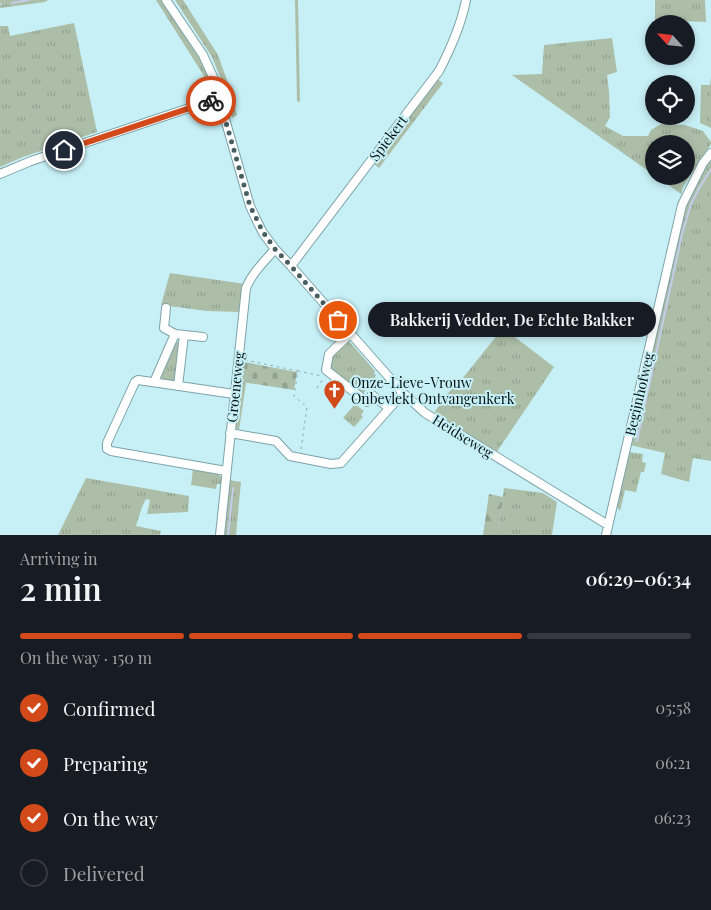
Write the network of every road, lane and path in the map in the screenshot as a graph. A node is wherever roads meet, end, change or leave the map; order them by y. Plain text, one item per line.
1 (166, 0) edge
2 (466, 0) edge
3 (219, 98) junction
4 (711, 153) edge
5 (0, 174) edge
6 (275, 249) junction
7 (291, 266) junction
8 (166, 308) dead end
9 (175, 334) junction
10 (350, 334) junction
11 (184, 336) junction
12 (203, 337) dead end
13 (238, 359) junction
14 (380, 368) junction
15 (298, 371) junction
16 (154, 382) junction
17 (380, 385) dead end
18 (178, 386) junction
19 (317, 388) dead end
20 (403, 393) junction
21 (234, 394) junction
22 (389, 408) junction
23 (230, 433) junction
24 (299, 458) junction
25 (226, 471) junction
26 (608, 525) junction
27 (220, 535) edge
28 (606, 535) edge

1 - 3 street, Heidseweg
2 - 7 street, Spiekert
3 - 5 street
3 - 6 street, Heidseweg
4 - 26 street, Begijnhofweg
6 - 7 street, Heidseweg
6 - 13 street, Groeneweg
7 - 10 street, Heidseweg
8 - 9 street
9 - 11 street
9 - 16 street
10 - 14 street, Heidseweg
10 - 22 street
11 - 12 street
11 - 18 street
13 - 15 path
13 - 21 street, Groeneweg
14 - 17 path
14 - 20 street, Heidseweg
15 - 19 path
15 - 24 path
16 - 18 street
16 - 25 street
18 - 21 street
20 - 22 street
20 - 26 street, Heidseweg
21 - 23 street, Groeneweg
22 - 24 street
23 - 24 street
23 - 25 street, Groeneweg
25 - 27 street, Groeneweg
26 - 28 street

